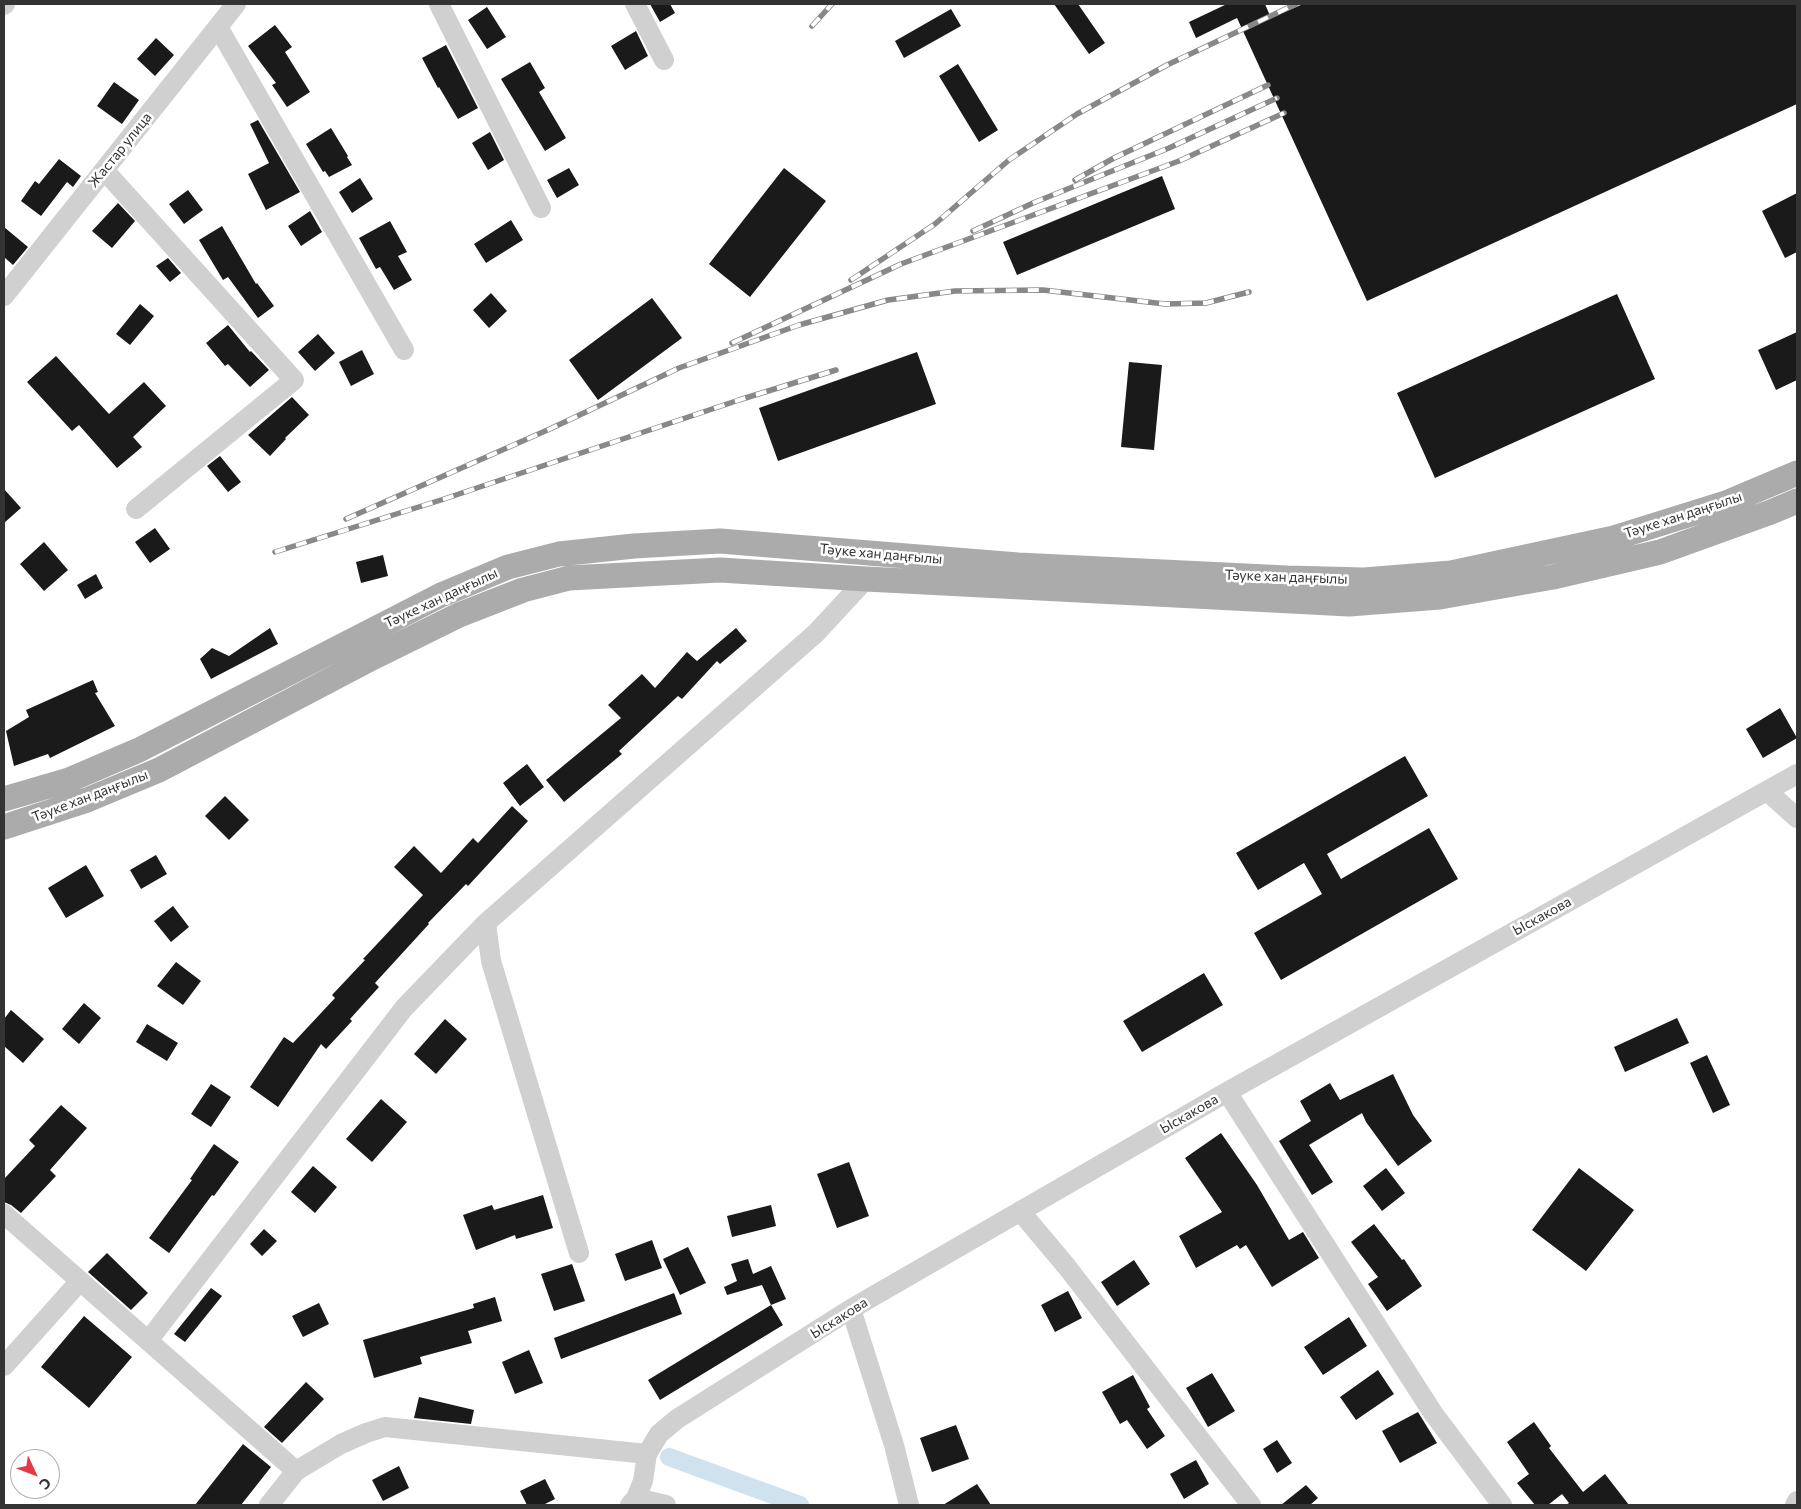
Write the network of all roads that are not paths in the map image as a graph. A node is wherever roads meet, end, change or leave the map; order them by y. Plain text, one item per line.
1 (236, 4) edge
2 (439, 4) edge
3 (635, 4) edge
4 (218, 27) junction
5 (664, 60) dead end
6 (104, 170) junction
7 (541, 208) dead end
8 (4, 296) edge
9 (404, 350) dead end
10 (1797, 473) edge
11 (1797, 501) edge
12 (136, 509) dead end
13 (720, 541) junction
14 (720, 570) junction
15 (1017, 576) junction
16 (866, 579) junction
17 (1797, 774) edge
18 (1767, 791) junction
19 (4, 799) edge
20 (1797, 818) edge
21 (4, 827) edge
22 (486, 923) junction
23 (1227, 1092) junction
24 (1020, 1211) junction
25 (4, 1214) edge
26 (579, 1253) dead end
27 (80, 1281) junction
28 (851, 1310) junction
29 (148, 1340) junction
30 (4, 1366) edge
31 (647, 1454) junction
32 (296, 1471) junction
33 (1797, 1501) edge
34 (633, 1502) edge
35 (269, 1505) edge
36 (666, 1505) edge
37 (909, 1505) edge
38 (1251, 1505) edge
39 (1502, 1505) edge
40 (1795, 1505) edge

1 - 4 street, Жастар улица
2 - 7 street
3 - 5 street
4 - 6 street, Жастар улица
4 - 9 street
6 - 8 street, Жастар улица
6 - 12 street
10 - 15 main road, Тәуке хан даңғылы
11 - 15 main road, Тәуке хан даңғылы
13 - 14 main road
13 - 15 main road, Тәуке хан даңғылы
13 - 19 main road, Тәуке хан даңғылы
14 - 16 main road, Тәуке хан даңғылы
14 - 21 main road, Тәуке хан даңғылы
15 - 16 main road, Тәуке хан даңғылы
16 - 22 street
17 - 18 street, Ыскакова
18 - 20 street
18 - 23 street, Ыскакова
22 - 26 street
22 - 29 street
23 - 24 street, Ыскакова
23 - 39 street
24 - 28 street, Ыскакова
24 - 38 street
25 - 27 street
27 - 29 street
27 - 30 street
28 - 31 street, Ыскакова
28 - 37 street
29 - 32 street
31 - 32 street
31 - 34 street, Ыскакова
32 - 35 street
33 - 40 street
34 - 36 street

